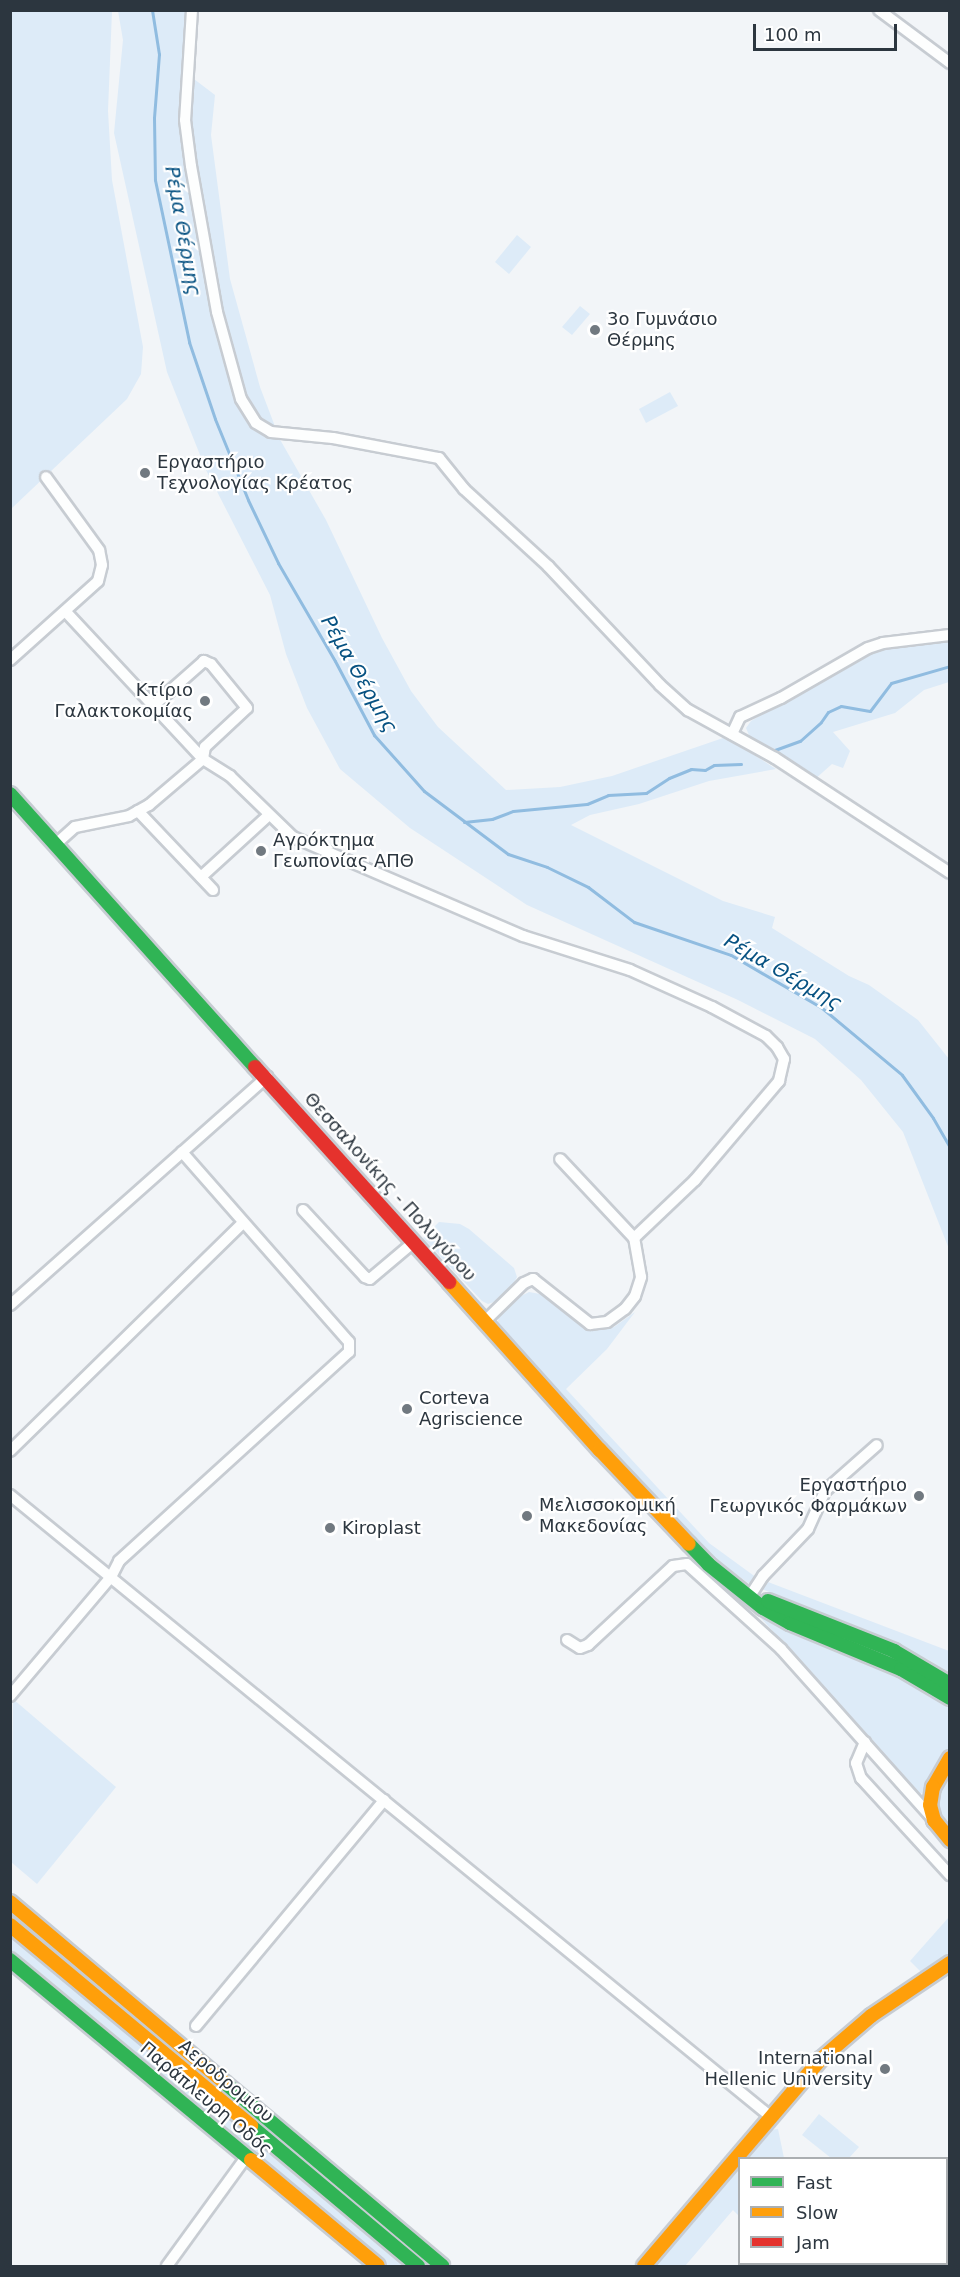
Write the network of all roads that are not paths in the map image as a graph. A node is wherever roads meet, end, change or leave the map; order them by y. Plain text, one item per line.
1 (192, 10) edge
2 (879, 10) edge
3 (950, 63) edge
4 (46, 477) dead end
5 (66, 612) junction
6 (950, 635) edge
7 (10, 660) edge
8 (153, 706) junction
9 (732, 734) junction
10 (203, 759) junction
11 (10, 794) edge
12 (138, 811) junction
13 (269, 815) junction
14 (57, 843) junction
15 (950, 873) edge
16 (201, 877) junction
17 (213, 890) dead end
18 (267, 1077) junction
19 (182, 1152) junction
20 (560, 1159) dead end
21 (303, 1210) dead end
22 (243, 1223) junction
23 (634, 1238) junction
24 (414, 1242) junction
25 (10, 1305) edge
26 (485, 1321) junction
27 (877, 1445) dead end
28 (10, 1451) edge
29 (10, 1495) edge
30 (111, 1576) junction
31 (750, 1596) junction
32 (567, 1640) dead end
33 (950, 1684) edge
34 (10, 1696) edge
35 (950, 1698) edge
36 (865, 1742) junction
37 (950, 1758) edge
38 (950, 1771) edge
39 (384, 1800) junction
40 (934, 1820) junction
41 (950, 1840) edge
42 (950, 1875) edge
43 (10, 1902) edge
44 (10, 1925) edge
45 (10, 1960) edge
46 (950, 1963) edge
47 (196, 2026) dead end
48 (771, 2117) junction
49 (247, 2156) junction
50 (404, 2234) junction
51 (167, 2266) edge
52 (378, 2266) edge
53 (418, 2266) edge
54 (442, 2266) edge
55 (455, 2266) edge
56 (644, 2266) edge

1 - 9 street
2 - 3 street
4 - 5 street
5 - 7 street
5 - 8 street
6 - 9 street
8 - 10 street
8 - 10 street
9 - 15 street
10 - 12 street
10 - 13 street
11 - 14 main road, Θεσσαλονίκης - Πολυγύρου
12 - 14 street
12 - 16 street
13 - 16 street
13 - 23 street
14 - 18 main road, Θεσσαλονίκης - Πολυγύρου
16 - 17 street
18 - 19 street
18 - 24 main road, Θεσσαλονίκης - Πολυγύρου
19 - 22 street
19 - 25 street
20 - 23 street
21 - 24 street
22 - 28 street
22 - 30 street
23 - 26 street
24 - 26 main road, Θεσσαλονίκης - Πολυγύρου
26 - 31 main road, Θεσσαλονίκης - Πολυγύρου
27 - 31 street
29 - 30 street
30 - 34 street
30 - 39 street
31 - 33 main road, Θεσσαλονίκης - Πολυγύρου
31 - 35 main road, Θεσσαλονίκης - Πολυγύρου
32 - 36 street
36 - 40 street
36 - 42 street
37 - 40 main road
38 - 40 main road
39 - 47 street
39 - 48 street
40 - 41 main road
43 - 50 main road, Αεροδρομίου
44 - 53 main road, Αεροδρομίου
45 - 49 main road, Παράπλευρη Οδός
46 - 48 main road
48 - 56 main road
49 - 51 street
49 - 52 main road, Παράπλευρη Οδός
50 - 54 main road
50 - 55 main road

